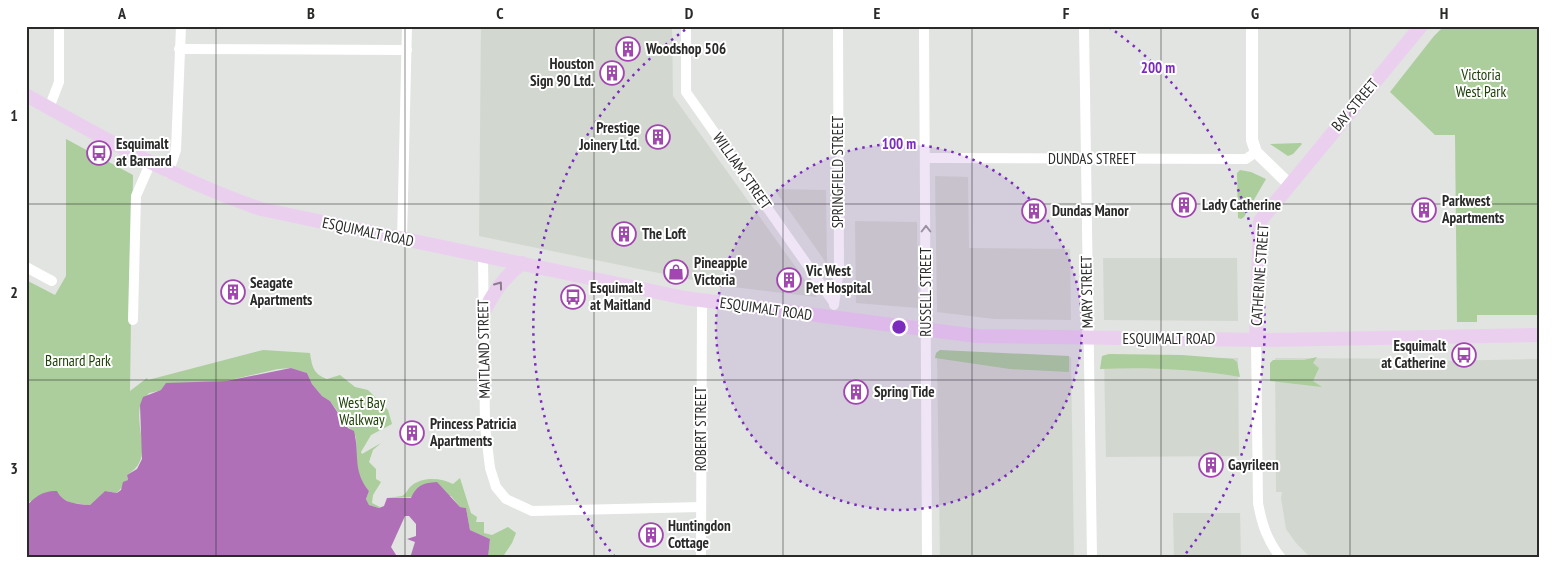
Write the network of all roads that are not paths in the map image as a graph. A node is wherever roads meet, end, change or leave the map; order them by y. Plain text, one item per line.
1 (59, 26) edge
2 (181, 26) edge
3 (407, 26) edge
4 (686, 26) edge
5 (838, 26) edge
6 (924, 26) edge
7 (1084, 26) edge
8 (1252, 26) edge
9 (1422, 26) edge
10 (179, 49) junction
11 (407, 50) junction
12 (26, 95) edge
13 (49, 108) junction
14 (1256, 152) junction
15 (926, 158) junction
16 (1085, 159) junction
17 (150, 164) junction
18 (168, 173) junction
19 (1289, 184) junction
20 (402, 240) junction
21 (483, 255) junction
22 (522, 263) junction
23 (26, 267) edge
24 (52, 281) dead end
25 (702, 301) junction
26 (834, 303) junction
27 (484, 312) junction
28 (833, 318) junction
29 (133, 320) dead end
30 (926, 330) junction
31 (1540, 335) edge
32 (1088, 338) junction
33 (1256, 340) junction
34 (701, 507) junction
35 (701, 558) edge
36 (927, 558) edge
37 (1092, 558) edge
38 (1281, 558) edge

1 - 13 street
2 - 10 street
3 - 11 street
4 - 26 street, WILLIAM STREET
5 - 26 street, SPRINGFIELD STREET
6 - 15 street, RUSSELL STREET
7 - 16 street, MARY STREET
8 - 14 street
9 - 19 main road, BAY STREET
10 - 11 street
10 - 18 street
11 - 20 street
12 - 13 main road, ESQUIMALT ROAD
13 - 17 main road, ESQUIMALT ROAD
14 - 16 street, DUNDAS STREET
14 - 19 street
15 - 16 street, DUNDAS STREET
30 -> 15 street, RUSSELL STREET
16 - 32 street, MARY STREET
17 - 18 main road, ESQUIMALT ROAD
17 - 29 street
18 - 20 main road, ESQUIMALT ROAD
19 - 33 main road, CATHERINE STREET
20 - 21 main road, ESQUIMALT ROAD
21 - 22 main road, ESQUIMALT ROAD
21 - 27 street, MAITLAND STREET
22 - 25 main road, ESQUIMALT ROAD
27 -> 22 main road
23 - 24 street
25 - 28 main road, ESQUIMALT ROAD
25 - 34 street, ROBERT STREET
26 - 28 street, SPRINGFIELD STREET
27 - 34 street, MAITLAND STREET
28 - 30 main road, ESQUIMALT ROAD
30 - 32 main road, ESQUIMALT ROAD
30 - 36 street, RUSSELL STREET
31 - 33 main road, ESQUIMALT ROAD
32 - 33 main road, ESQUIMALT ROAD
32 - 37 street, MARY STREET
33 - 38 street, CATHERINE STREET
34 - 35 street, ROBERT STREET

